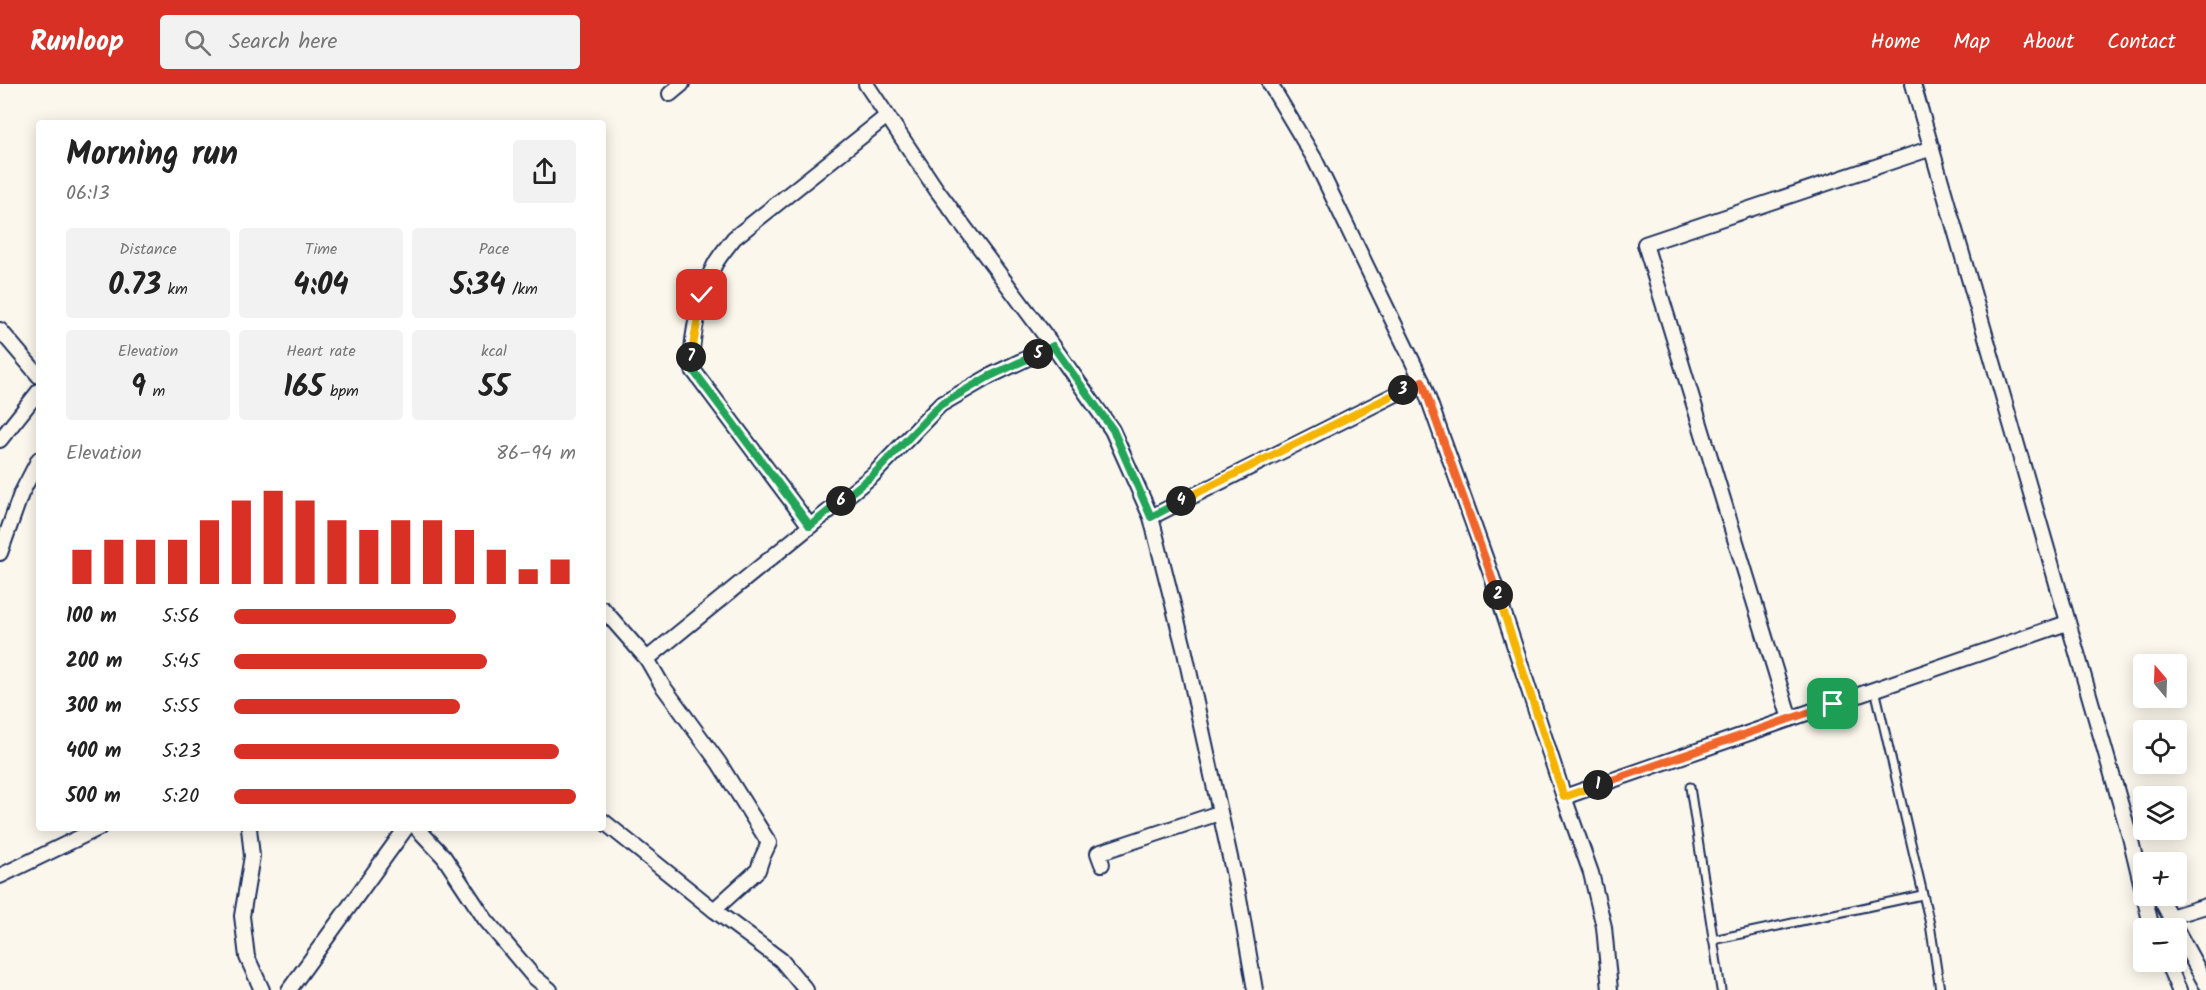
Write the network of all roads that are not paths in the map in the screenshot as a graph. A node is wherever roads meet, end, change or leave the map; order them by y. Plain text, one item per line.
1 (682, 84) edge
2 (866, 84) edge
3 (1270, 84) edge
4 (1914, 84) edge
5 (670, 94) dead end
6 (887, 116) junction
7 (1932, 148) junction
8 (0, 330) edge
9 (1053, 346) junction
10 (36, 372) edge
11 (1422, 381) junction
12 (36, 395) edge
13 (0, 440) edge
14 (36, 465) edge
15 (1151, 517) junction
16 (810, 526) junction
17 (0, 553) edge
18 (606, 612) edge
19 (2067, 623) junction
20 (647, 659) junction
21 (1875, 689) junction
22 (1790, 719) junction
23 (1690, 787) dead end
24 (1564, 797) junction
25 (1219, 813) junction
26 (606, 823) edge
27 (249, 831) edge
28 (404, 831) edge
29 (420, 831) edge
30 (82, 832) edge
31 (2130, 837) junction
32 (2134, 852) edge
33 (2138, 852) edge
34 (1102, 864) dead end
35 (0, 876) edge
36 (1923, 895) junction
37 (2206, 906) edge
38 (714, 910) junction
39 (2186, 918) edge
40 (1713, 940) junction
41 (2187, 949) edge
42 (2171, 972) edge
43 (2206, 984) edge
44 (262, 990) edge
45 (289, 990) edge
46 (550, 990) edge
47 (806, 990) edge
48 (1255, 990) edge
49 (1610, 990) edge
50 (1721, 990) edge
51 (1940, 990) edge
52 (2179, 990) edge

1 - 5 street
2 - 6 street
3 - 11 street
4 - 7 street
6 - 9 street
6 - 16 street
7 - 19 street
7 - 22 street
8 - 10 street
9 - 15 street
9 - 16 street
11 - 15 street
11 - 24 street
12 - 13 street
14 - 17 street
15 - 25 street
16 - 20 street
18 - 20 street
19 - 21 street
19 - 31 street
20 - 38 street
21 - 22 street
21 - 36 lane
22 - 24 street
23 - 40 lane
24 - 49 street
25 - 34 street
25 - 48 street
26 - 38 street
27 - 44 street
28 - 45 street
29 - 46 street
30 - 35 street
31 - 32 street
31 - 33 street
36 - 40 lane
36 - 51 lane
37 - 39 street
38 - 47 street
40 - 50 lane
41 - 43 street
42 - 52 street

